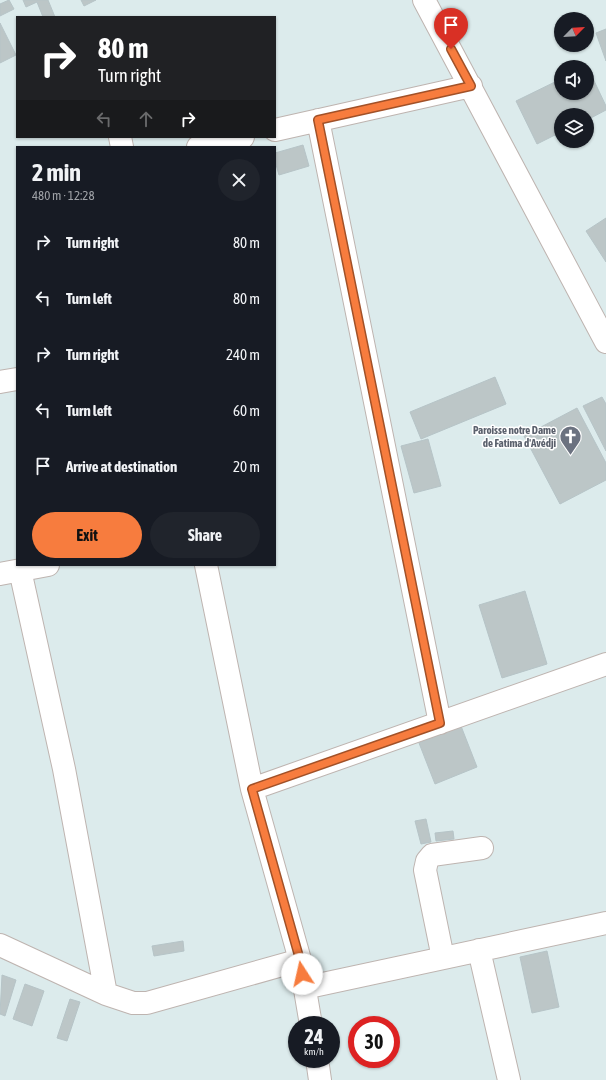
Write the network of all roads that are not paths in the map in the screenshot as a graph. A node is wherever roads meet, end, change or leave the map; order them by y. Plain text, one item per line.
1 (424, 0) edge
2 (471, 86) junction
3 (318, 120) junction
4 (276, 130) edge
5 (238, 138) edge
6 (202, 146) edge
7 (603, 329) edge
8 (16, 379) edge
9 (0, 382) edge
10 (43, 566) edge
11 (206, 566) edge
12 (10, 572) edge
13 (606, 664) edge
14 (440, 723) junction
15 (252, 789) junction
16 (482, 848) dead end
17 (606, 923) edge
18 (0, 946) edge
19 (479, 950) junction
20 (443, 958) junction
21 (300, 960) junction
22 (304, 988) junction
23 (106, 994) junction
24 (309, 1016) edge
25 (318, 1068) edge
26 (320, 1080) edge
27 (509, 1080) edge

1 - 2 street
2 - 3 street
2 - 7 street
3 - 4 street
3 - 14 street
5 - 6 street
8 - 9 street
10 - 12 street
11 - 15 street
12 - 23 street
13 - 14 street
14 - 15 street
15 - 21 street
16 - 20 street
17 - 19 street
18 - 23 street
19 - 20 street
19 - 27 street
20 - 22 street
21 - 22 street
21 - 23 street
22 - 24 street
25 - 26 street

